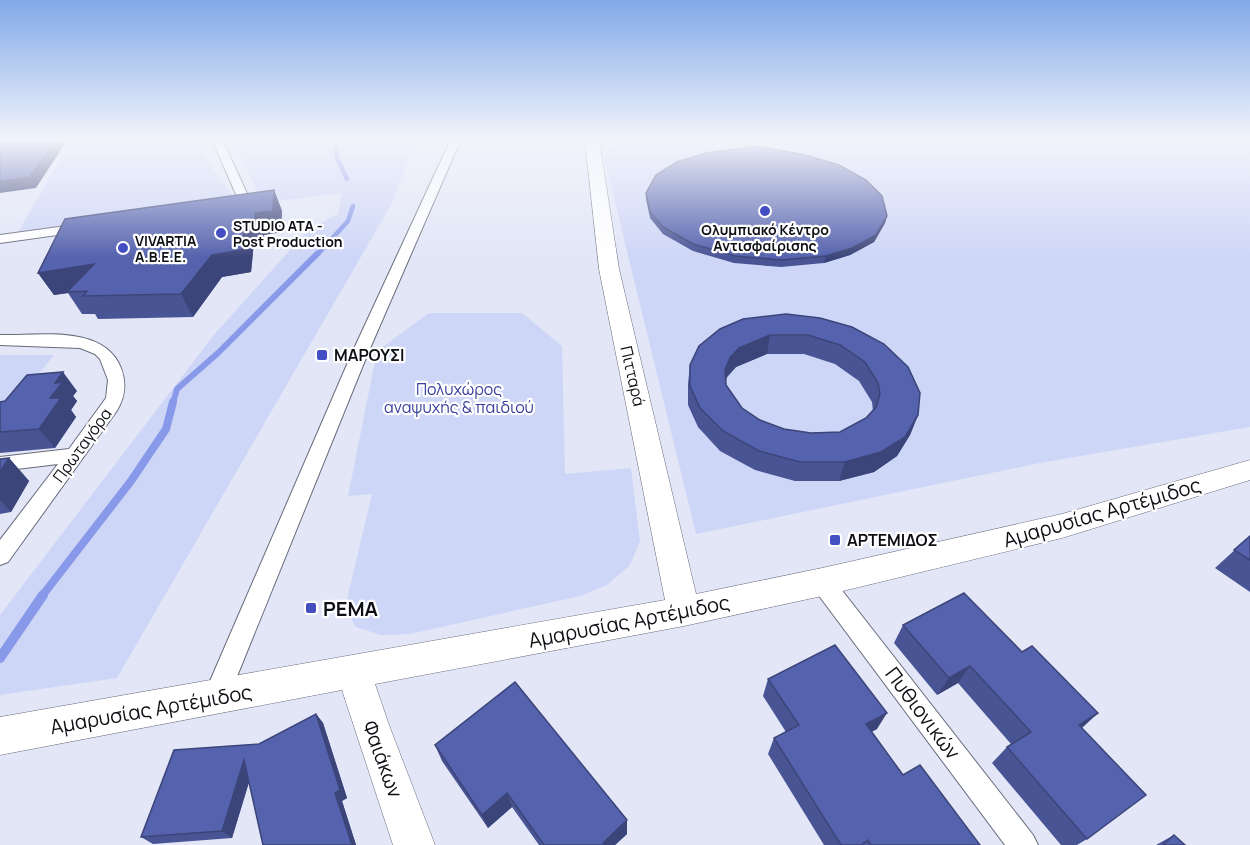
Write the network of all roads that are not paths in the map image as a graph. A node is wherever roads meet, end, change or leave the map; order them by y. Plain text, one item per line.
1 (234, 178) edge
2 (439, 178) edge
3 (597, 178) edge
4 (212, 210) edge
5 (100, 225) edge
6 (0, 239) edge
7 (0, 340) edge
8 (74, 455) junction
9 (0, 464) edge
10 (1250, 470) edge
11 (0, 556) edge
12 (822, 582) junction
13 (684, 611) junction
14 (354, 672) junction
15 (216, 697) junction
16 (0, 736) edge
17 (414, 845) edge
18 (1023, 845) edge

1 - 4 street
2 - 15 street
3 - 13 street, Πιτταρά
5 - 6 street
7 - 8 street, Πρωταγόρα
8 - 9 street
8 - 11 street, Πρωταγόρα
10 - 12 street, Αμαρυσίας Αρτέμιδος
12 - 13 street, Αμαρυσίας Αρτέμιδος
12 - 18 street, Πυθιονικών
13 - 14 street, Αμαρυσίας Αρτέμιδος
14 - 15 street, Αμαρυσίας Αρτέμιδος
14 - 17 street, Φαιάκων
15 - 16 street, Αμαρυσίας Αρτέμιδος

